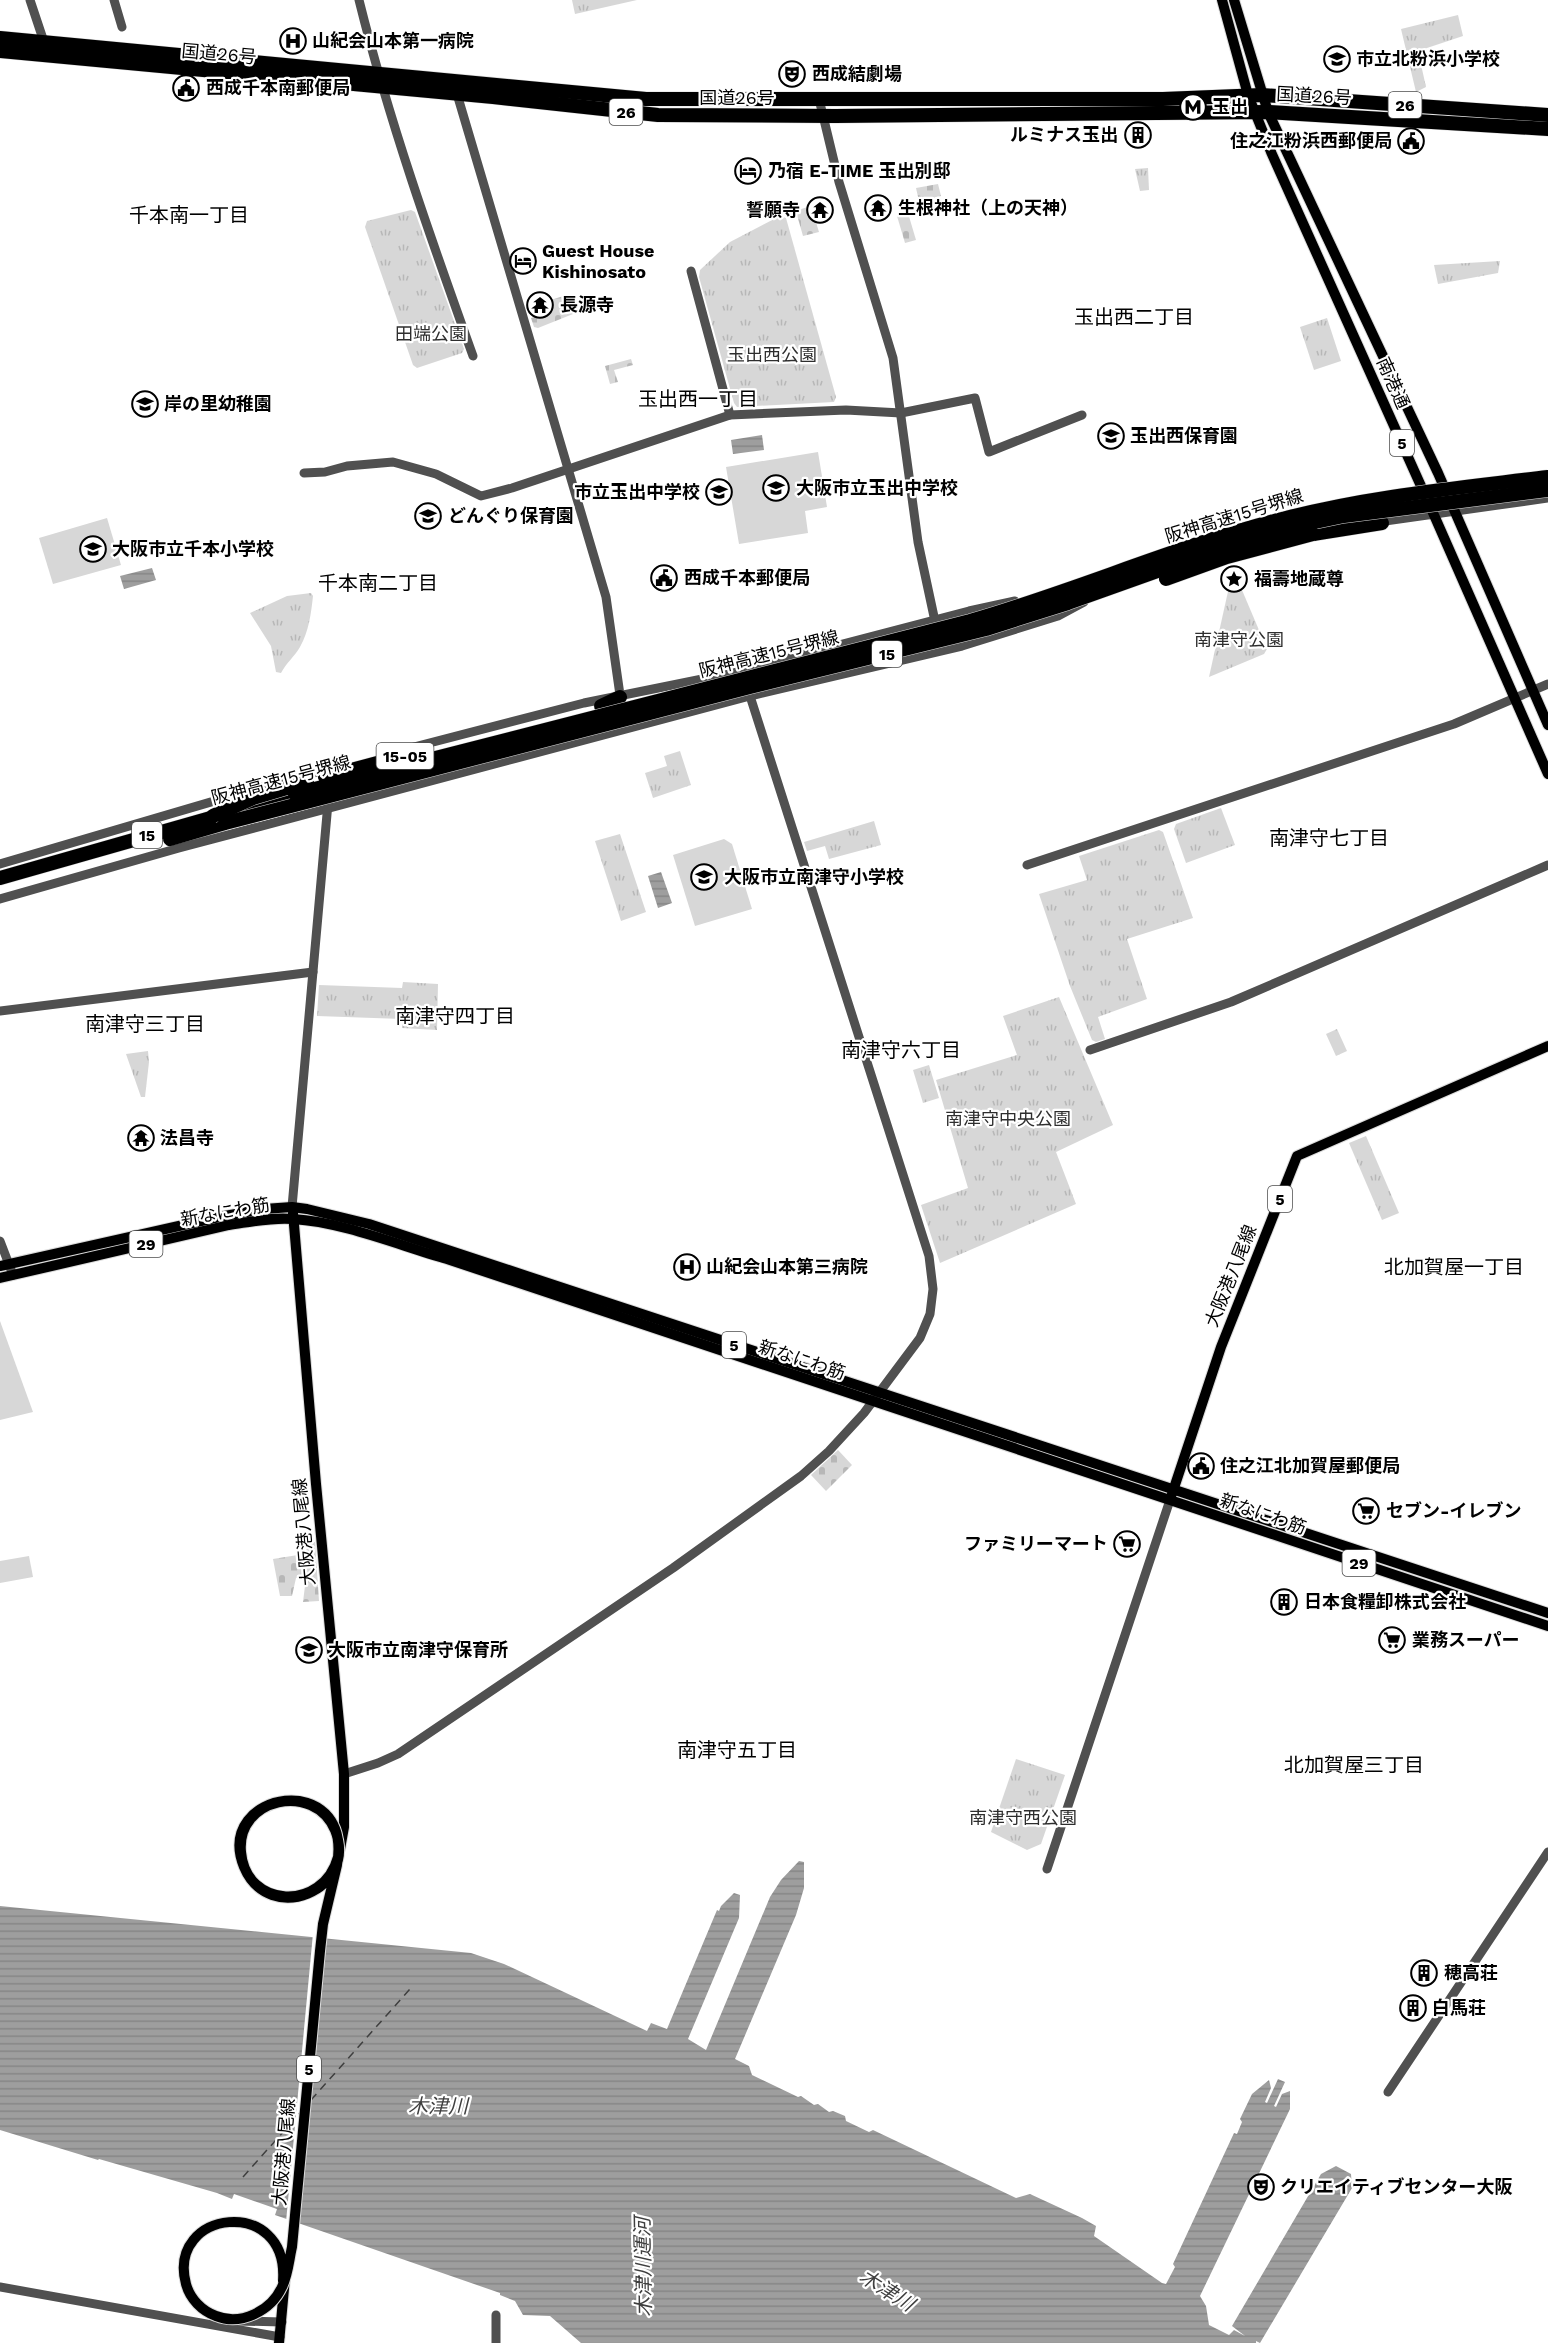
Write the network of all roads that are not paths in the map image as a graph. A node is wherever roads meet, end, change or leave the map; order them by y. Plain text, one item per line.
1 (30, 0) edge
2 (114, 0) edge
3 (360, 0) edge
4 (1222, 0) edge
5 (1234, 0) edge
6 (122, 27) dead end
7 (0, 38) edge
8 (44, 42) junction
9 (0, 51) edge
10 (381, 82) junction
11 (457, 94) junction
12 (1255, 95) junction
13 (819, 99) junction
14 (1261, 112) junction
15 (1548, 115) edge
16 (822, 116) junction
17 (1548, 129) edge
18 (691, 271) dead end
19 (473, 356) dead end
20 (901, 413) junction
21 (730, 415) junction
22 (1082, 415) dead end
23 (568, 470) junction
24 (304, 473) dead end
25 (1548, 475) edge
26 (1445, 488) junction
27 (1423, 489) junction
28 (1548, 490) edge
29 (1548, 498) edge
30 (1455, 510) junction
31 (1434, 515) junction
32 (1382, 523) junction
33 (935, 620) junction
34 (986, 629) junction
35 (940, 651) junction
36 (1548, 684) edge
37 (1533, 690) junction
38 (750, 696) junction
39 (620, 697) junction
40 (1515, 699) junction
41 (1548, 724) edge
42 (626, 730) junction
43 (323, 771) junction
44 (1548, 774) edge
45 (328, 807) junction
46 (213, 816) junction
47 (0, 864) edge
48 (1027, 865) dead end
49 (1548, 865) edge
50 (0, 878) edge
51 (0, 887) edge
52 (0, 899) edge
53 (313, 972) junction
54 (0, 1011) edge
55 (1548, 1046) edge
56 (1090, 1050) dead end
57 (292, 1207) junction
58 (293, 1219) junction
59 (0, 1241) edge
60 (3, 1266) edge
61 (13, 1275) junction
62 (0, 1278) edge
63 (876, 1397) junction
64 (1172, 1494) junction
65 (1548, 1613) edge
66 (1548, 1626) edge
67 (344, 1774) junction
68 (1548, 1852) edge
69 (1047, 1869) dead end
70 (1388, 2092) dead end
71 (0, 2287) edge
72 (496, 2315) dead end
73 (183, 2320) junction
74 (282, 2322) junction
75 (280, 2340) edge
76 (496, 2343) edge

1 - 8 street
2 - 6 street
3 - 10 street
4 - 12 main road, 南港通 / 5
5 - 12 main road, 南港通 / 5
7 - 8 highway, 国道26号 / 26
8 - 10 highway, 国道26号 / 26
9 - 10 highway, 国道26号 / 26
10 - 11 highway, 国道26号 / 26
10 - 13 highway, 国道26号 / 26
10 - 19 street
11 - 16 highway, 国道26号 / 26
11 - 23 street
12 - 13 highway, 国道26号 / 26
12 - 14 main road, 南港通 / 5
12 - 15 highway, 国道26号 / 26
13 - 16 street
14 - 16 highway, 国道26号 / 26
14 - 17 highway, 国道26号 / 26
14 - 26 main road, 南港通 / 5
14 - 27 main road, 南港通 / 5
16 - 20 street
18 - 21 street
20 - 21 street
20 - 22 street
20 - 33 street
21 - 23 street
23 - 24 street
23 - 39 street
25 - 26 street
25 - 46 highway, 阪神高速15号堺線 / 15, bridge
26 - 27 street
26 - 30 main road, 南港通 / 5
27 - 31 main road, 南港通 / 5
27 - 33 street
28 - 34 highway, 阪神高速15号堺線 / 15, bridge
29 - 30 street
30 - 31 street
30 - 37 main road, 南港通 / 5
31 - 32 street
31 - 40 main road, 南港通 / 5
32 - 34 highway, 15, bridge
32 - 35 street
33 - 35 street
33 - 39 street
34 - 51 highway, 阪神高速15号堺線 / 15, bridge
35 - 38 street
36 - 37 street
37 - 40 street
37 - 41 main road, 南港通 / 5
38 - 42 street
38 - 63 street
39 - 42 street
39 - 43 street
39 - 46 highway, 15-05, bridge
40 - 44 main road, 南港通 / 5
40 - 48 street
42 - 45 street
43 - 45 street
43 - 47 street
45 - 52 street
45 - 53 street
46 - 50 highway, 阪神高速15号堺線 / 15
49 - 56 street
53 - 54 street
53 - 57 street
55 - 64 main road, 大阪港八尾線 / 5
57 - 58 main road, 大阪港八尾線 / 5
57 - 60 main road, 新なにわ筋 / 29
57 - 63 main road, 新なにわ筋 / 5
58 - 61 main road, 新なにわ筋 / 29
58 - 63 main road, 新なにわ筋 / 5
58 - 67 main road, 大阪港八尾線 / 5
59 - 60 street
60 - 61 street
61 - 62 main road, 新なにわ筋 / 29
63 - 64 main road, 新なにわ筋 / 5
63 - 67 street
64 - 65 main road, 新なにわ筋 / 29
64 - 66 main road, 新なにわ筋 / 29
64 - 69 street
67 - 74 main road, 大阪港八尾線 / 5, bridge
68 - 70 street
71 - 73 street
72 - 76 street
73 - 74 street
73 - 75 street
74 - 75 main road, 大阪港八尾線 / 5

